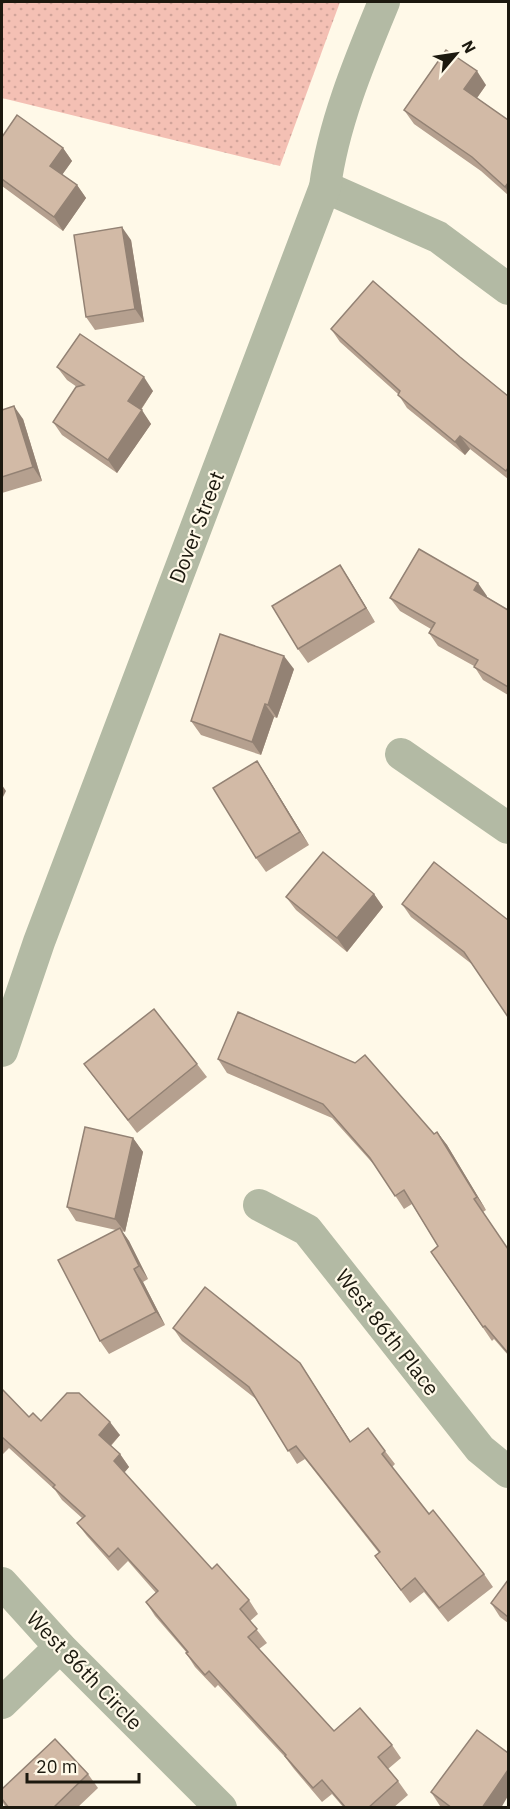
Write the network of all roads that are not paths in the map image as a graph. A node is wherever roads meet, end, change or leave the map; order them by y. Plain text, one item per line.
1 (384, 2) edge
2 (325, 187) junction
3 (508, 289) edge
4 (401, 754) dead end
5 (508, 828) edge
6 (2, 1051) edge
7 (259, 1205) dead end
8 (508, 1472) edge
9 (2, 1583) edge
10 (60, 1647) junction
11 (2, 1702) edge
12 (221, 1808) edge

1 - 2 street, Dover Street
2 - 3 street
2 - 6 street, Dover Street
4 - 5 street
7 - 8 street, West 86th Place
9 - 10 street, West 86th Circle
10 - 11 street
10 - 12 street, West 86th Circle

